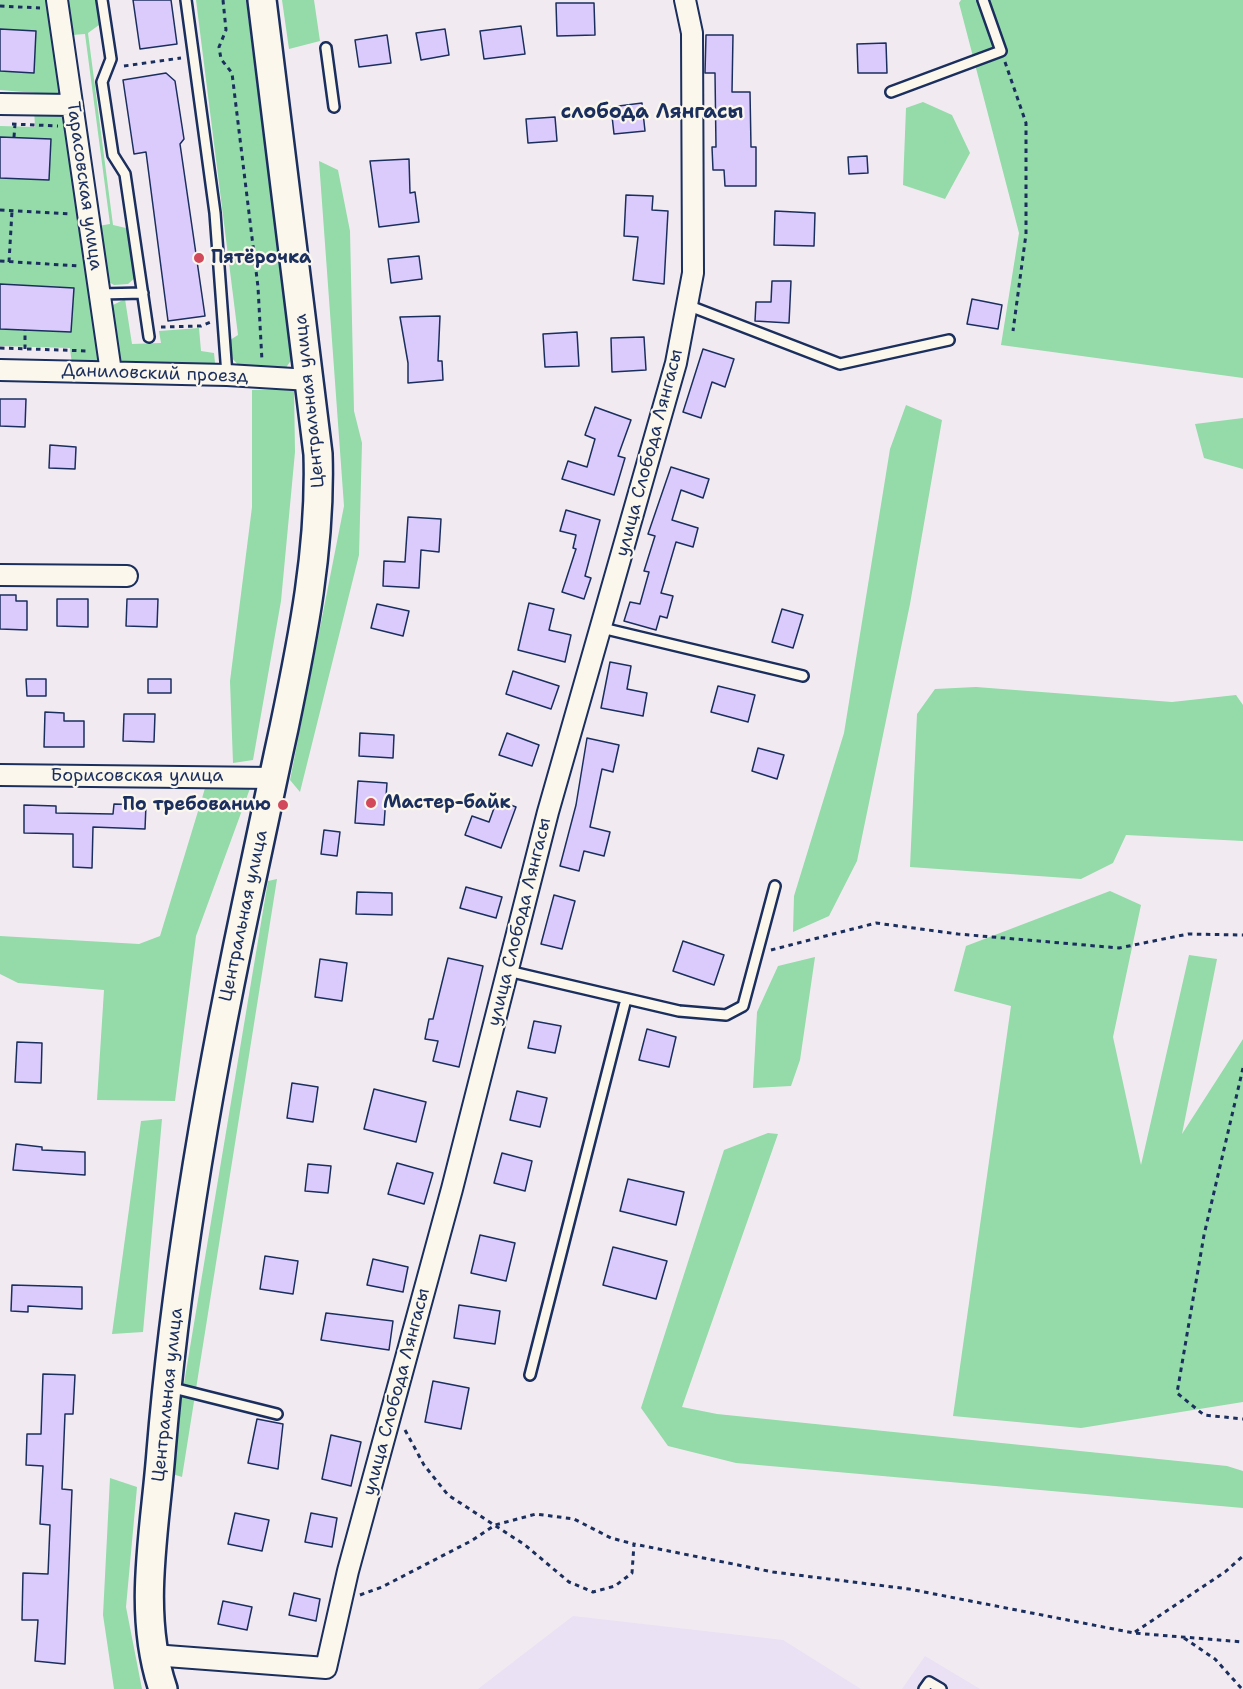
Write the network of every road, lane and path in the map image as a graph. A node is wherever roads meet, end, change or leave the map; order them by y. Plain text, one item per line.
1 (40, 0) edge
2 (102, 0) edge
3 (186, 0) edge
4 (223, 0) edge
5 (262, 0) edge
6 (685, 0) edge
7 (983, 0) edge
8 (49, 4) edge
9 (0, 6) edge
10 (42, 19) dead end
11 (326, 48) dead end
12 (1001, 51) junction
13 (122, 55) dead end
14 (181, 58) dead end
15 (124, 66) junction
16 (118, 73) dead end
17 (891, 92) dead end
18 (0, 104) edge
19 (72, 105) junction
20 (334, 107) dead end
21 (7, 124) dead end
22 (15, 124) junction
23 (58, 126) dead end
24 (14, 137) dead end
25 (0, 210) edge
26 (12, 211) junction
27 (71, 214) dead end
28 (0, 261) edge
29 (9, 262) junction
30 (79, 266) dead end
31 (143, 293) junction
32 (100, 294) junction
33 (687, 305) junction
34 (214, 313) dead end
35 (159, 317) dead end
36 (25, 330) dead end
37 (1013, 331) dead end
38 (149, 337) dead end
39 (949, 340) dead end
40 (0, 348) edge
41 (25, 349) junction
42 (91, 351) dead end
43 (0, 370) edge
44 (111, 372) junction
45 (227, 375) junction
46 (264, 378) junction
47 (310, 380) junction
48 (0, 574) edge
49 (127, 576) dead end
50 (602, 628) junction
51 (803, 676) dead end
52 (0, 775) edge
53 (273, 778) junction
54 (775, 885) dead end
55 (1243, 935) edge
56 (757, 954) junction
57 (508, 971) junction
58 (626, 999) junction
59 (1243, 1068) edge
60 (530, 1375) dead end
61 (167, 1386) junction
62 (394, 1400) junction
63 (277, 1414) dead end
64 (1243, 1419) edge
65 (495, 1525) junction
66 (634, 1544) junction
67 (1243, 1556) edge
68 (341, 1602) junction
69 (1134, 1633) junction
70 (1182, 1637) junction
71 (1243, 1642) edge
72 (153, 1655) junction
73 (163, 1689) edge
74 (924, 1689) edge
75 (941, 1689) edge
76 (1242, 1689) edge

1 - 8 path
2 - 31 lane
3 - 45 lane
4 - 46 path
5 - 47 street, Центральная улица
6 - 33 street, улица Слобода Лянгасы
7 - 12 lane
8 - 9 path
8 - 10 path
8 - 19 street, Тарасовская улица
11 - 20 lane
12 - 17 lane
12 - 37 path
13 - 15 path
14 - 15 path
15 - 16 path
18 - 19 street
19 - 32 street, Тарасовская улица
21 - 22 path
22 - 23 path
22 - 24 path
25 - 26 path
26 - 27 path
26 - 29 path
28 - 29 path
29 - 30 path
31 - 32 lane
31 - 38 lane
32 - 44 street, Тарасовская улица
33 - 39 lane
33 - 50 street, улица Слобода Лянгасы
34 - 35 path
36 - 41 path
40 - 41 path
41 - 42 path
43 - 44 street, Даниловский проезд
44 - 45 street, Даниловский проезд
45 - 46 street, Даниловский проезд
46 - 47 street, Даниловский проезд
47 - 53 street, Центральная улица
48 - 49 street
50 - 51 lane
50 - 57 street, улица Слобода Лянгасы
52 - 53 street, Борисовская улица
53 - 61 street, Центральная улица
54 - 56 lane
55 - 56 path
56 - 58 lane
57 - 58 lane
57 - 62 street, улица Слобода Лянгасы
58 - 60 lane
59 - 64 path
61 - 63 lane
61 - 72 street, Центральная улица
62 - 65 path
62 - 68 street, улица Слобода Лянгасы
65 - 66 path
65 - 66 path
65 - 68 path
66 - 69 path
67 - 69 path
68 - 72 street, улица Слобода Лянгасы
69 - 70 path
70 - 71 path
70 - 76 path
72 - 73 street, Центральная улица
74 - 75 lane

